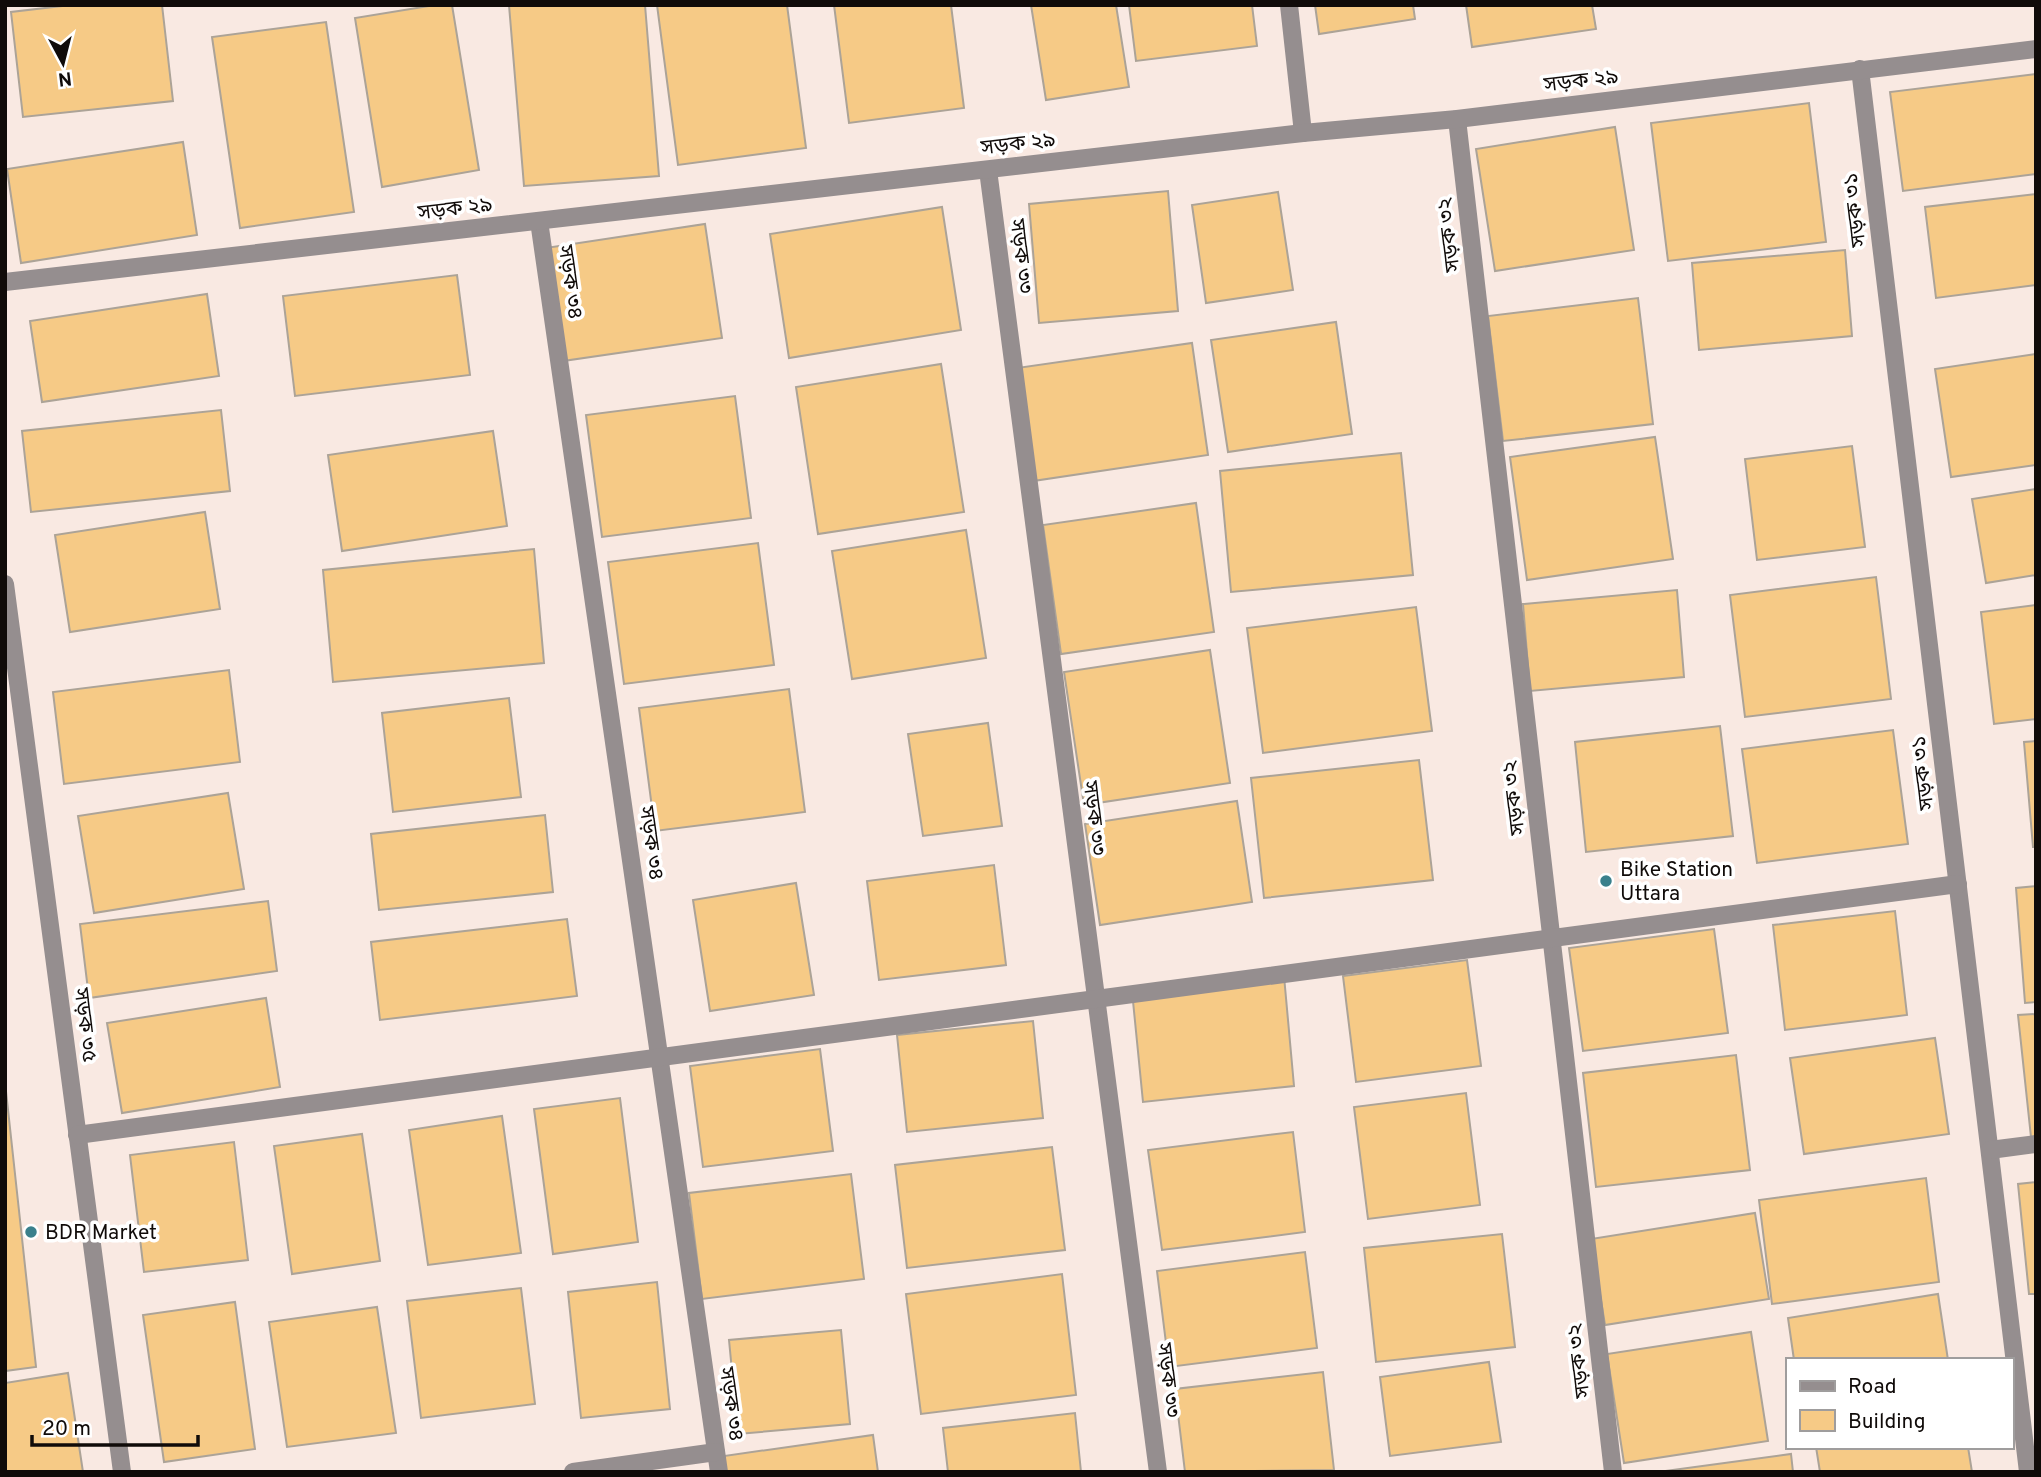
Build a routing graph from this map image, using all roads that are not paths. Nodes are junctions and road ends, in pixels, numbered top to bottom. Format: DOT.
graph roads {
  1 [pos="1289,5"];
  2 [pos="2036,49"];
  3 [pos="1860,69"];
  4 [pos="1457,119"];
  5 [pos="1303,133"];
  6 [pos="988,170"];
  7 [pos="539,221"];
  8 [pos="5,282"];
  9 [pos="5,583"];
  10 [pos="1958,884"];
  11 [pos="1552,939"];
  12 [pos="1096,999"];
  13 [pos="660,1057"];
  14 [pos="77,1135"];
  15 [pos="2036,1144"];
  16 [pos="1990,1150"];
  17 [pos="716,1452"];
  18 [pos="122,1472"];
  19 [pos="573,1472"];
  20 [pos="719,1472"];
  21 [pos="1158,1472"];
  22 [pos="1613,1472"];
  23 [pos="2028,1472"];
  1 -- 5 [label="street"];
  2 -- 3 [label="street, সড়ক ২৯"];
  3 -- 4 [label="street, সড়ক ২৯"];
  3 -- 10 [label="street, সড়ক ৩১"];
  4 -- 5 [label="street, সড়ক ২৯"];
  4 -- 11 [label="street, সড়ক ৩২"];
  5 -- 6 [label="street, সড়ক ২৯"];
  6 -- 7 [label="street, সড়ক ২৯"];
  6 -- 12 [label="street, সড়ক ৩৩"];
  7 -- 8 [label="street, সড়ক ২৯"];
  7 -- 13 [label="street, সড়ক ৩৪"];
  9 -- 14 [label="street, সড়ক ৩৫"];
  10 -- 11 [label="street"];
  10 -- 16 [label="street, সড়ক ৩১"];
  11 -- 12 [label="street"];
  11 -- 22 [label="street, সড়ক ৩২"];
  12 -- 13 [label="street"];
  12 -- 21 [label="street, সড়ক ৩৩"];
  13 -- 14 [label="street"];
  13 -- 17 [label="street, সড়ক ৩৪"];
  14 -- 18 [label="street, সড়ক ৩৫"];
  15 -- 16 [label="street"];
  16 -- 23 [label="street, সড়ক ৩১"];
  17 -- 19 [label="street"];
  17 -- 20 [label="street, সড়ক ৩৪"];
}
